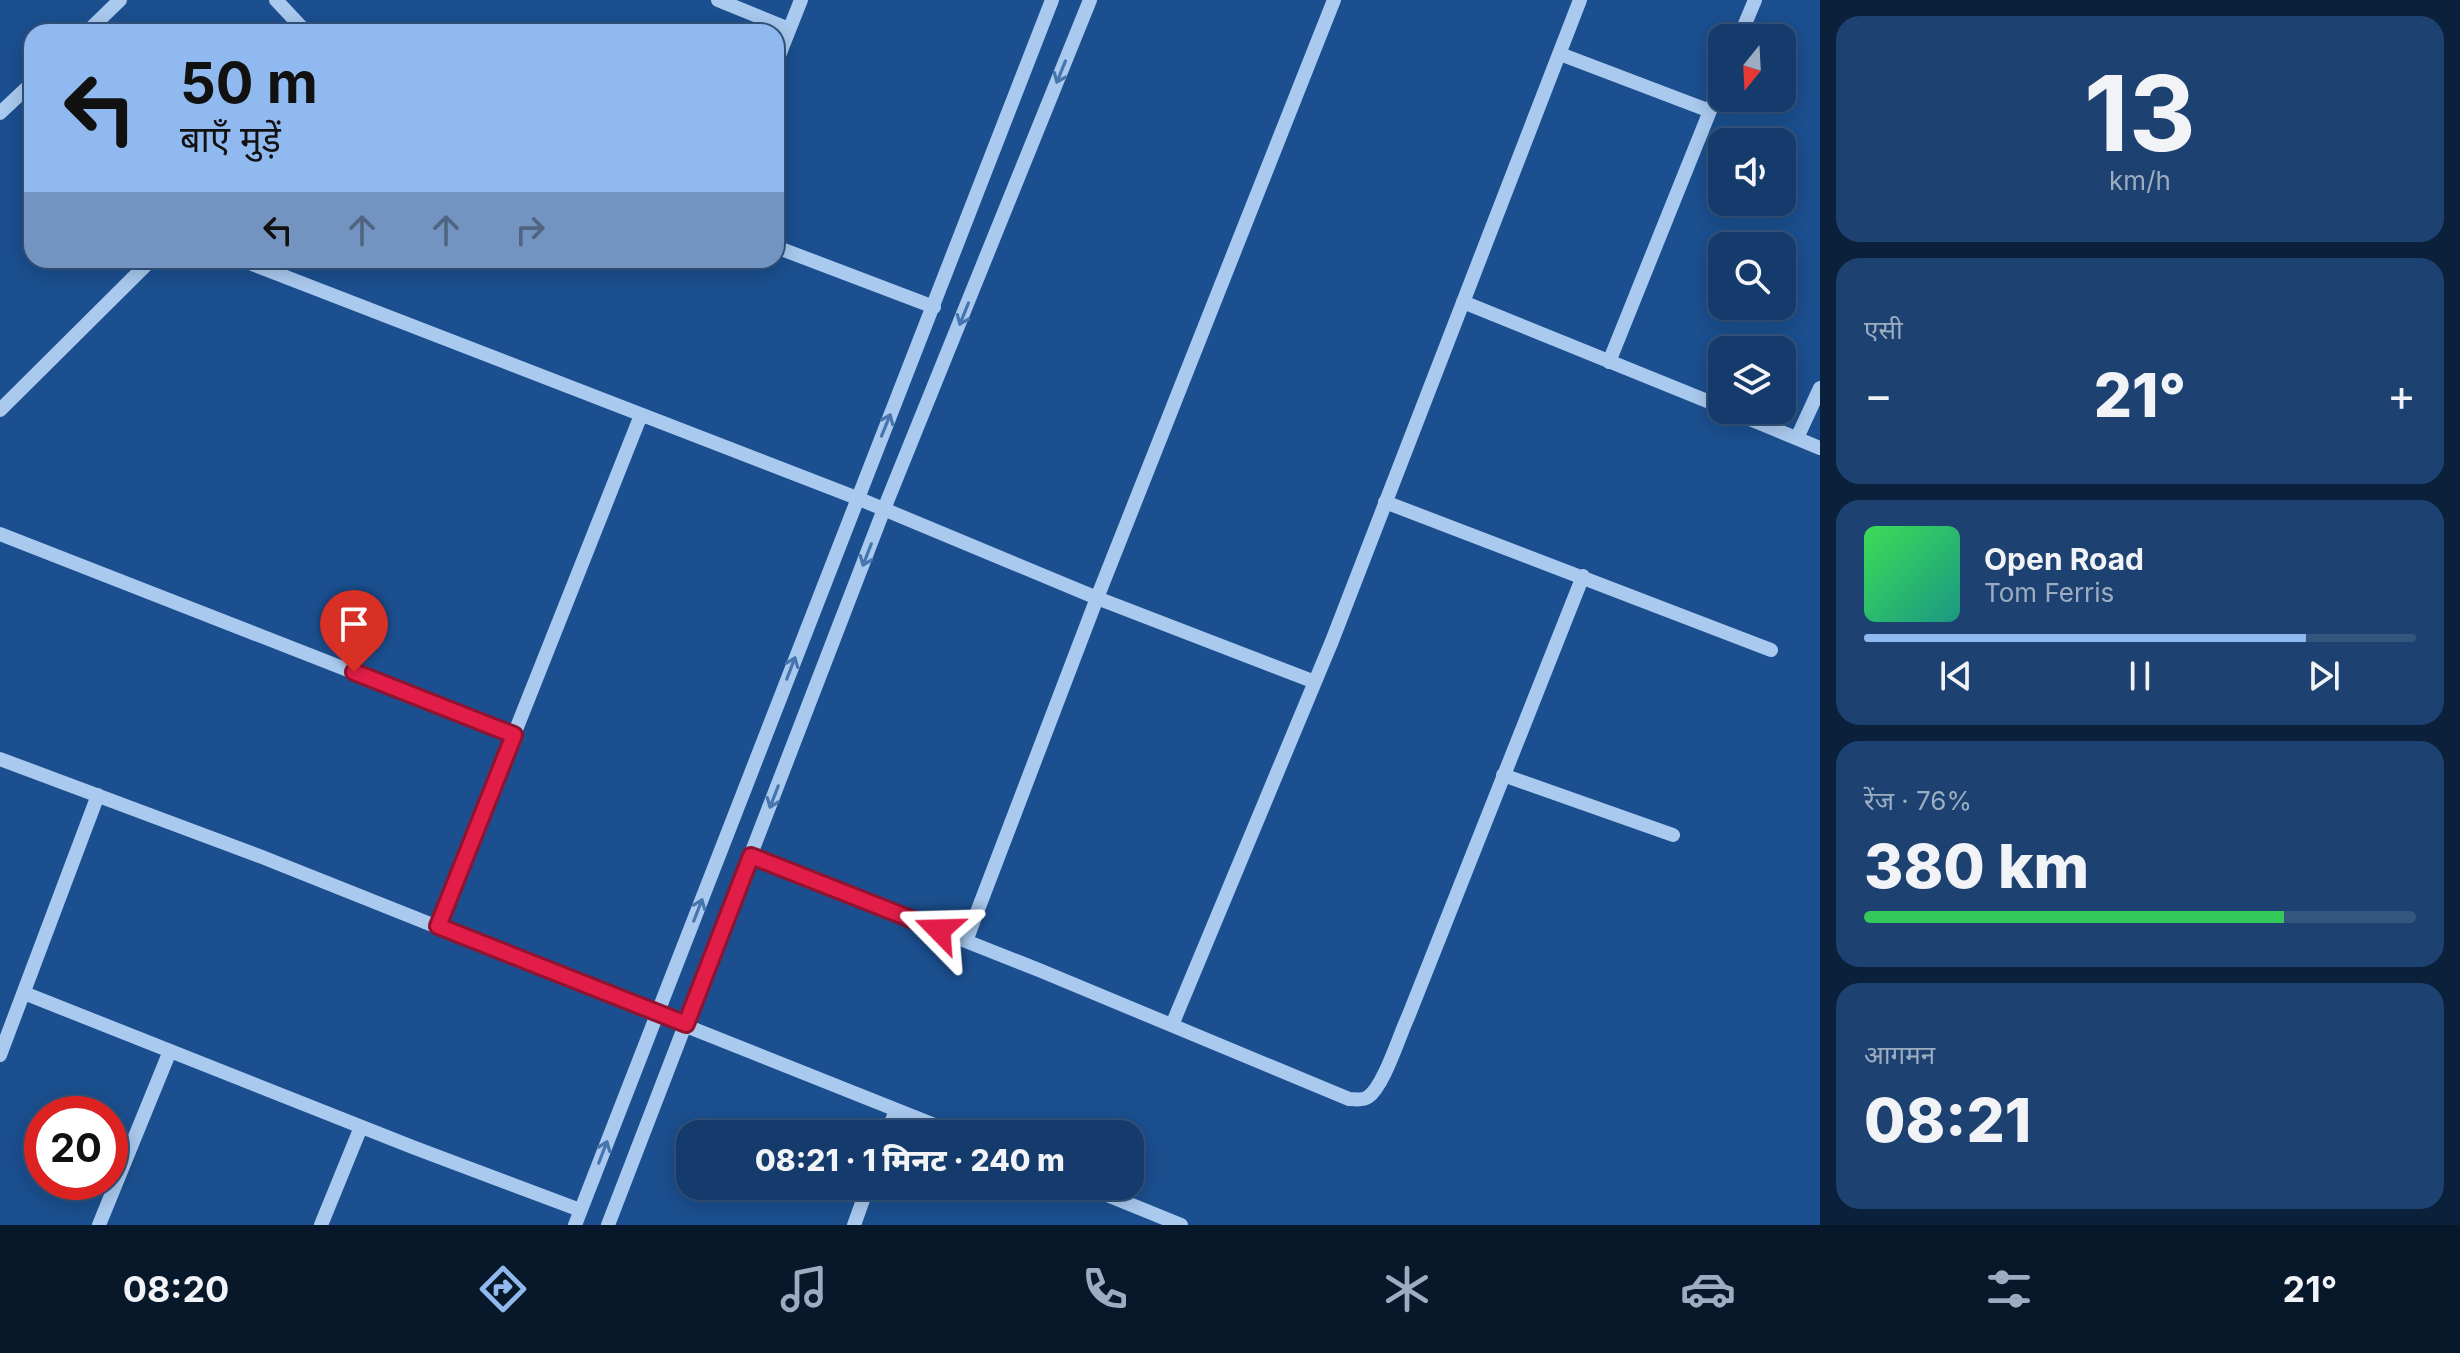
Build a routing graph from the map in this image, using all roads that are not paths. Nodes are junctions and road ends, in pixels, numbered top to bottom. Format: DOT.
graph roads {
  1 [pos="120,0"];
  2 [pos="276,0"];
  3 [pos="718,0"];
  4 [pos="801,0"];
  5 [pos="1052,0"];
  6 [pos="1090,0"];
  7 [pos="1334,0"];
  8 [pos="1580,0"];
  9 [pos="1755,0"];
  10 [pos="95,24"];
  11 [pos="298,24"];
  12 [pos="777,24"];
  13 [pos="1745,24"];
  14 [pos="784,27"];
  15 [pos="789,29"];
  16 [pos="784,42"];
  17 [pos="1560,54"];
  18 [pos="24,90"];
  19 [pos="1708,110"];
  20 [pos="1710,112"];
  21 [pos="0,113"];
  22 [pos="784,250"];
  23 [pos="143,268"];
  24 [pos="263,268"];
  25 [pos="1463,302"];
  26 [pos="934,307"];
  27 [pos="1609,362"];
  28 [pos="1820,388"];
  29 [pos="1708,401"];
  30 [pos="0,410"];
  31 [pos="641,415"];
  32 [pos="1762,424"];
  33 [pos="1797,438"];
  34 [pos="1820,448"];
  35 [pos="857,498"];
  36 [pos="1385,502"];
  37 [pos="884,509"];
  38 [pos="0,534"];
  39 [pos="1583,576"];
  40 [pos="1097,598"];
  41 [pos="1771,650"];
  42 [pos="1315,682"];
  43 [pos="514,735"];
  44 [pos="0,759"];
  45 [pos="1503,775"];
  46 [pos="98,795"];
  47 [pos="1673,835"];
  48 [pos="751,856"];
  49 [pos="438,926"];
  50 [pos="966,941"];
  51 [pos="24,993"];
  52 [pos="658,1013"];
  53 [pos="686,1024"];
  54 [pos="1172,1025"];
  55 [pos="170,1051"];
  56 [pos="0,1055"];
  57 [pos="896,1110"];
  58 [pos="892,1120"];
  59 [pos="921,1120"];
  60 [pos="361,1127"];
  61 [pos="863,1200"];
  62 [pos="1119,1200"];
  63 [pos="580,1210"];
  64 [pos="99,1225"];
  65 [pos="321,1225"];
  66 [pos="575,1225"];
  67 [pos="608,1225"];
  68 [pos="854,1225"];
  69 [pos="1181,1225"];
  1 -- 10 [label="lane"];
  2 -- 11 [label="lane"];
  3 -- 12 [label="lane"];
  4 -- 15 [label="lane"];
  5 -- 26 [label="lane"];
  6 -- 37 [label="lane, one-way"];
  7 -- 40 [label="lane"];
  8 -- 17 [label="lane"];
  9 -- 13 [label="lane"];
  14 -- 15 [label="lane"];
  15 -- 16 [label="lane"];
  17 -- 19 [label="lane"];
  17 -- 25 [label="lane"];
  18 -- 21 [label="lane"];
  20 -- 27 [label="lane"];
  22 -- 26 [label="lane"];
  23 -- 30 [label="lane"];
  24 -- 31 [label="lane"];
  25 -- 27 [label="lane"];
  25 -- 36 [label="lane"];
  35 -- 26 [label="lane, one-way"];
  27 -- 29 [label="lane"];
  28 -- 33 [label="lane"];
  31 -- 35 [label="lane"];
  31 -- 43 [label="lane"];
  32 -- 33 [label="lane"];
  33 -- 34 [label="lane"];
  35 -- 37 [label="lane"];
  52 -- 35 [label="lane, one-way"];
  36 -- 39 [label="lane"];
  36 -- 42 [label="lane"];
  37 -- 40 [label="lane"];
  37 -- 48 [label="lane, one-way"];
  38 -- 43 [label="lane"];
  39 -- 41 [label="lane"];
  39 -- 45 [label="lane"];
  40 -- 42 [label="lane"];
  40 -- 50 [label="lane"];
  42 -- 54 [label="lane"];
  43 -- 49 [label="lane"];
  44 -- 46 [label="lane"];
  45 -- 47 [label="lane"];
  45 -- 54 [label="lane"];
  46 -- 49 [label="lane"];
  46 -- 51 [label="lane"];
  48 -- 50 [label="lane"];
  48 -- 53 [label="lane"];
  49 -- 52 [label="lane"];
  50 -- 54 [label="lane"];
  51 -- 55 [label="lane"];
  51 -- 56 [label="lane"];
  52 -- 53 [label="lane"];
  63 -- 52 [label="lane, one-way"];
  53 -- 57 [label="lane"];
  53 -- 67 [label="lane"];
  55 -- 60 [label="lane"];
  55 -- 64 [label="lane"];
  57 -- 58 [label="lane"];
  57 -- 59 [label="lane"];
  60 -- 63 [label="lane"];
  60 -- 65 [label="lane"];
  61 -- 68 [label="lane"];
  62 -- 69 [label="lane"];
  63 -- 66 [label="lane"];
}
